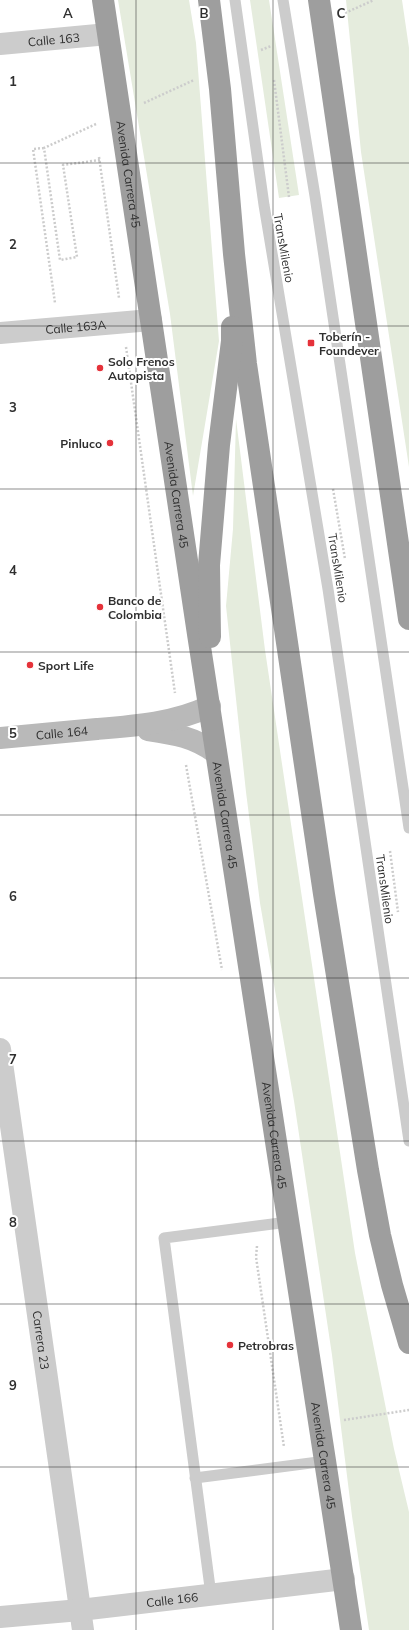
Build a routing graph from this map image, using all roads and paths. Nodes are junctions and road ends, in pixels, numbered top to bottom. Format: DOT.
graph roads {
  1 [pos="103,0"];
  2 [pos="209,0"];
  3 [pos="235,0"];
  4 [pos="283,0"];
  5 [pos="319,0"];
  6 [pos="374,0"];
  7 [pos="332,8"];
  8 [pos="108,34"];
  9 [pos="325,40"];
  10 [pos="277,43"];
  11 [pos="0,44"];
  12 [pos="270,46"];
  13 [pos="256,52"];
  14 [pos="271,54"];
  15 [pos="199,78"];
  16 [pos="274,78"];
  17 [pos="143,103"];
  18 [pos="94,122"];
  19 [pos="100,122"];
  20 [pos="95,129"];
  21 [pos="44,148"];
  22 [pos="99,152"];
  23 [pos="100,160"];
  24 [pos="289,197"];
  25 [pos="234,254"];
  26 [pos="56,308"];
  27 [pos="151,320"];
  28 [pos="123,322"];
  29 [pos="0,333"];
  30 [pos="333,489"];
  31 [pos="345,558"];
  32 [pos="409,619"];
  33 [pos="210,706"];
  34 [pos="180,727"];
  35 [pos="0,738"];
  36 [pos="216,753"];
  37 [pos="409,828"];
  38 [pos="390,851"];
  39 [pos="398,912"];
  40 [pos="223,976"];
  41 [pos="0,1049"];
  42 [pos="409,1141"];
  43 [pos="288,1222"];
  44 [pos="259,1226"];
  45 [pos="409,1343"];
  46 [pos="409,1410"];
  47 [pos="342,1420"];
  48 [pos="326,1461"];
  49 [pos="292,1466"];
  50 [pos="195,1478"];
  51 [pos="344,1579"];
  52 [pos="210,1595"];
  53 [pos="0,1617"];
  54 [pos="82,1620"];
  55 [pos="351,1630"];
  1 -- 8 [label="highway, Avenida Carrera 45"];
  2 -- 25 [label="highway"];
  3 -- 42 [label="lane, TransMilenio"];
  4 -- 37 [label="lane"];
  5 -- 9 [label="highway"];
  6 -- 7 [label="path"];
  7 -- 9 [label="highway"];
  8 -- 11 [label="street, Calle 163"];
  8 -- 27 [label="highway, Avenida Carrera 45"];
  9 -- 32 [label="highway"];
  10 -- 12 [label="path"];
  12 -- 13 [label="path"];
  12 -- 14 [label="path"];
  15 -- 17 [label="path"];
  16 -- 24 [label="path"];
  18 -- 20 [label="path"];
  19 -- 21 [label="path"];
  21 -- 23 [label="path"];
  21 -- 26 [label="path"];
  22 -- 23 [label="path"];
  23 -- 28 [label="path"];
  25 -- 33 [label="highway"];
  25 -- 45 [label="highway"];
  27 -- 28 [label="street, Calle 163A"];
  27 -- 33 [label="highway, Avenida Carrera 45"];
  28 -- 29 [label="street, Calle 163A"];
  28 -- 34 [label="path"];
  30 -- 31 [label="path"];
  33 -- 34 [label="main road, Calle 164"];
  33 -- 36 [label="highway, Avenida Carrera 45"];
  34 -- 35 [label="main road, Calle 164"];
  34 -- 36 [label="main road, Calle 164"];
  34 -- 40 [label="path"];
  36 -- 43 [label="highway, Avenida Carrera 45"];
  38 -- 39 [label="path"];
  41 -- 54 [label="street, Carrera 23"];
  43 -- 44 [label="lane"];
  43 -- 48 [label="highway, Avenida Carrera 45"];
  44 -- 49 [label="path"];
  44 -- 50 [label="lane"];
  46 -- 47 [label="path"];
  48 -- 49 [label="lane"];
  48 -- 51 [label="highway, Avenida Carrera 45"];
  49 -- 50 [label="lane"];
  50 -- 52 [label="lane"];
  51 -- 52 [label="street, Calle 166"];
  51 -- 55 [label="highway, Avenida Carrera 45"];
  52 -- 54 [label="street, Calle 166"];
  53 -- 54 [label="street, Calle 166"];
}
